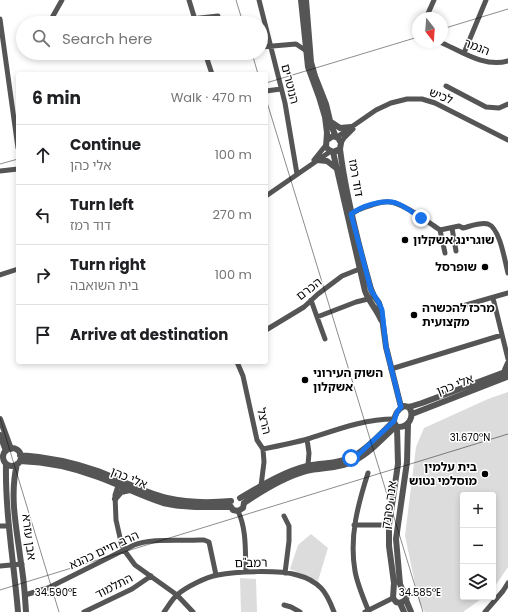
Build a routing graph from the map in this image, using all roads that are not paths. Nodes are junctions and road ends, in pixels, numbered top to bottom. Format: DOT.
graph roads {
  1 [pos="62,0"];
  2 [pos="189,0"];
  3 [pos="259,0"];
  4 [pos="301,0"];
  5 [pos="306,0"];
  6 [pos="434,0"];
  7 [pos="486,0"];
  8 [pos="429,12"];
  9 [pos="53,16"];
  10 [pos="194,16"];
  11 [pos="263,16"];
  12 [pos="0,19"];
  13 [pos="268,38"];
  14 [pos="270,46"];
  15 [pos="448,46"];
  16 [pos="305,50"];
  17 [pos="464,53"];
  18 [pos="207,60"];
  19 [pos="508,61"];
  20 [pos="211,72"];
  21 [pos="446,86"];
  22 [pos="281,88"];
  23 [pos="268,91"];
  24 [pos="508,104"];
  25 [pos="364,119"];
  26 [pos="331,122"];
  27 [pos="351,127"];
  28 [pos="16,134"];
  29 [pos="336,137"];
  30 [pos="508,140"];
  31 [pos="326,142"];
  32 [pos="341,146"];
  33 [pos="332,152"];
  34 [pos="317,160"];
  35 [pos="16,169"];
  36 [pos="303,170"];
  37 [pos="337,170"];
  38 [pos="0,171"];
  39 [pos="297,174"];
  40 [pos="268,195"];
  41 [pos="349,216"];
  42 [pos="452,228"];
  43 [pos="440,230"];
  44 [pos="456,251"];
  45 [pos="445,252"];
  46 [pos="362,268"];
  47 [pos="16,270"];
  48 [pos="508,273"];
  49 [pos="3,274"];
  50 [pos="0,278"];
  51 [pos="508,293"];
  52 [pos="493,298"];
  53 [pos="368,299"];
  54 [pos="311,300"];
  55 [pos="452,309"];
  56 [pos="317,317"];
  57 [pos="383,326"];
  58 [pos="268,329"];
  59 [pos="502,335"];
  60 [pos="325,339"];
  61 [pos="508,358"];
  62 [pos="508,363"];
  63 [pos="238,364"];
  64 [pos="391,369"];
  65 [pos="507,375"];
  66 [pos="401,407"];
  67 [pos="409,407"];
  68 [pos="412,414"];
  69 [pos="0,419"];
  70 [pos="396,423"];
  71 [pos="408,424"];
  72 [pos="0,435"];
  73 [pos="307,439"];
  74 [pos="263,448"];
  75 [pos="8,450"];
  76 [pos="19,460"];
  77 [pos="6,464"];
  78 [pos="308,465"];
  79 [pos="368,473"];
  80 [pos="119,483"];
  81 [pos="262,486"];
  82 [pos="130,490"];
  83 [pos="115,499"];
  84 [pos="242,501"];
  85 [pos="231,504"];
  86 [pos="238,511"];
  87 [pos="284,516"];
  88 [pos="354,525"];
  89 [pos="389,525"];
  90 [pos="0,526"];
  91 [pos="9,526"];
  92 [pos="124,550"];
  93 [pos="22,564"];
  94 [pos="13,565"];
  95 [pos="0,566"];
  96 [pos="246,572"];
  97 [pos="285,572"];
  98 [pos="216,575"];
  99 [pos="151,576"];
  100 [pos="508,583"];
  101 [pos="402,589"];
  102 [pos="394,591"];
  103 [pos="25,595"];
  104 [pos="177,595"];
  105 [pos="393,598"];
  106 [pos="403,601"];
  107 [pos="284,605"];
  108 [pos="368,611"];
  109 [pos="18,612"];
  110 [pos="26,612"];
  111 [pos="84,612"];
  112 [pos="164,612"];
  113 [pos="194,612"];
  114 [pos="300,612"];
  115 [pos="334,612"];
  116 [pos="404,612"];
  117 [pos="411,612"];
  118 [pos="486,612"];
  1 -- 9 [label="street"];
  2 -- 10 [label="street"];
  3 -- 11 [label="street, הנוטרים"];
  4 -- 16 [label="street"];
  5 -- 26 [label="street"];
  6 -- 8 [label="street"];
  7 -- 17 [label="street"];
  12 -- 28 [label="street"];
  13 -- 14 [label="street, הנוטרים"];
  14 -- 16 [label="street"];
  14 -- 22 [label="street, הנוטרים"];
  15 -- 17 [label="street, הנמר"];
  16 -- 31 [label="street"];
  17 -- 19 [label="street, הנמר"];
  18 -- 20 [label="street"];
  21 -- 24 [label="street"];
  22 -- 23 [label="street"];
  22 -- 39 [label="street, הנוטרים"];
  25 -- 27 [label="street, לכיש"];
  25 -- 30 [label="street, לכיש"];
  25 -- 32 [label="street, לכיש"];
  26 -- 27 [label="street"];
  26 -- 29 [label="street"];
  27 -- 29 [label="street, לכיש"];
  29 -- 31 [label="street"];
  29 -- 32 [label="street"];
  31 -- 33 [label="street"];
  31 -- 36 [label="street"];
  32 -- 33 [label="street"];
  32 -- 41 [label="street, דוד רמז"];
  33 -- 34 [label="street"];
  33 -- 37 [label="street, דוד רמז"];
  34 -- 36 [label="street"];
  34 -- 37 [label="street"];
  35 -- 38 [label="street"];
  36 -- 39 [label="street"];
  37 -- 41 [label="street, דוד רמז"];
  39 -- 40 [label="street"];
  41 -- 43 [label="street"];
  41 -- 46 [label="street, דוד רמז"];
  42 -- 43 [label="street"];
  42 -- 44 [label="street"];
  42 -- 48 [label="street"];
  43 -- 45 [label="street"];
  46 -- 53 [label="street, דוד רמז"];
  46 -- 54 [label="street, הכרם"];
  46 -- 57 [label="street, דוד רמז"];
  47 -- 49 [label="street"];
  49 -- 50 [label="street"];
  51 -- 52 [label="street"];
  52 -- 55 [label="street"];
  52 -- 59 [label="street"];
  53 -- 56 [label="street"];
  53 -- 57 [label="street, דוד רמז"];
  54 -- 56 [label="street"];
  54 -- 58 [label="street, הכרם"];
  56 -- 60 [label="street"];
  57 -- 64 [label="street, דוד רמז"];
  59 -- 61 [label="street"];
  59 -- 64 [label="street"];
  62 -- 65 [label="street"];
  63 -- 74 [label="street, הרצל"];
  64 -- 66 [label="street, דוד רמז"];
  65 -- 67 [label="street, אלי כהן"];
  65 -- 68 [label="street, אלי כהן"];
  66 -- 67 [label="street"];
  66 -- 70 [label="street"];
  67 -- 68 [label="street"];
  68 -- 71 [label="street"];
  69 -- 75 [label="street"];
  70 -- 71 [label="street"];
  70 -- 73 [label="street"];
  70 -- 78 [label="street"];
  70 -- 84 [label="street"];
  70 -- 89 [label="street, אנה פרנק"];
  71 -- 101 [label="street, אנה פרנק"];
  72 -- 75 [label="street"];
  73 -- 74 [label="street"];
  73 -- 78 [label="street"];
  74 -- 81 [label="street, הרצל"];
  75 -- 76 [label="street"];
  75 -- 77 [label="street"];
  76 -- 77 [label="street"];
  76 -- 80 [label="street, אלי כהן"];
  76 -- 93 [label="street, אבן עזרא"];
  77 -- 91 [label="street, אבן עזרא"];
  78 -- 81 [label="street"];
  79 -- 88 [label="street"];
  80 -- 82 [label="street, אלי כהן"];
  80 -- 83 [label="street"];
  80 -- 85 [label="street, אלי כהן"];
  81 -- 84 [label="street"];
  82 -- 83 [label="street"];
  82 -- 85 [label="street, אלי כהן"];
  83 -- 92 [label="street"];
  84 -- 85 [label="street"];
  84 -- 86 [label="street"];
  85 -- 86 [label="street"];
  86 -- 96 [label="street"];
  87 -- 97 [label="street"];
  88 -- 89 [label="street"];
  88 -- 108 [label="street"];
  89 -- 102 [label="street, אנה פרנק"];
  90 -- 91 [label="street"];
  91 -- 94 [label="street, אבן עזרא"];
  92 -- 98 [label="street, הרב חיים כהנא"];
  92 -- 99 [label="street"];
  92 -- 103 [label="street, הרב חיים כהנא"];
  93 -- 94 [label="street"];
  93 -- 103 [label="street, אבן עזרא"];
  94 -- 95 [label="street"];
  94 -- 109 [label="street, אבן עזרא"];
  96 -- 97 [label="street, רמב\"ם"];
  96 -- 98 [label="street, רמב\"ם"];
  97 -- 115 [label="street, רמב\"ם"];
  98 -- 104 [label="street, רמב\"ם"];
  99 -- 104 [label="street"];
  99 -- 111 [label="street, התלמוד"];
  100 -- 118 [label="street"];
  101 -- 102 [label="street"];
  101 -- 106 [label="street"];
  102 -- 105 [label="street"];
  103 -- 110 [label="street, אבן עזרא"];
  104 -- 112 [label="street, רמב\"ם"];
  104 -- 113 [label="street"];
  105 -- 106 [label="street"];
  105 -- 108 [label="street"];
  106 -- 116 [label="street"];
  106 -- 117 [label="street"];
  107 -- 114 [label="street"];
}
